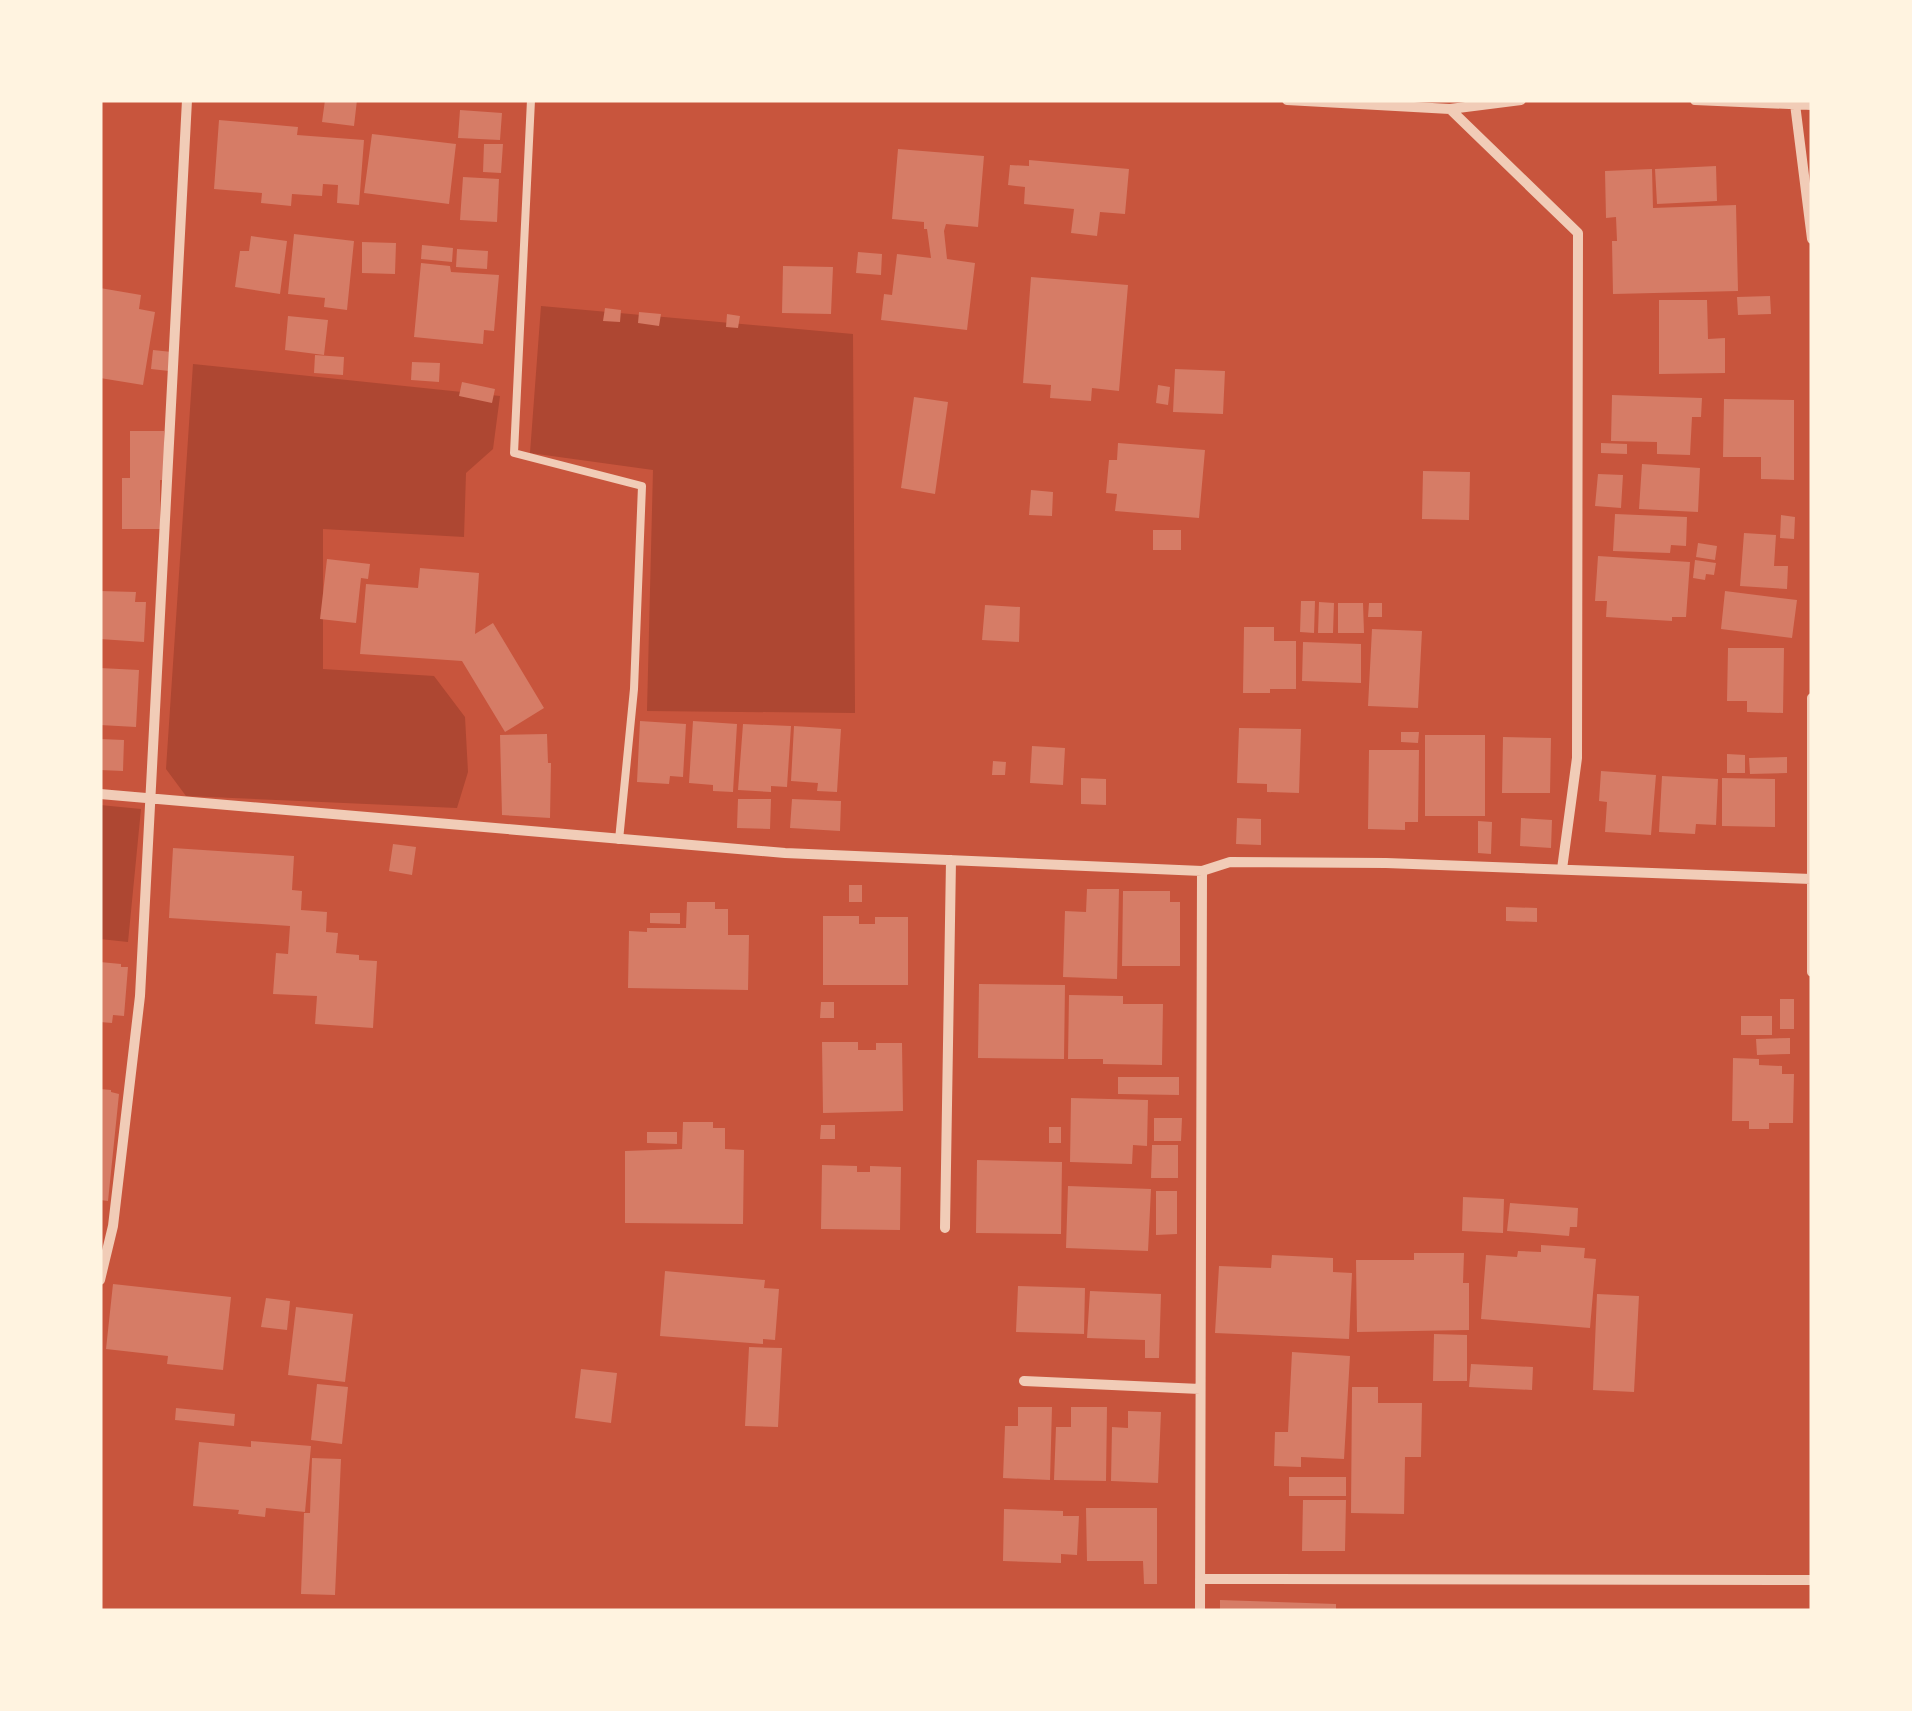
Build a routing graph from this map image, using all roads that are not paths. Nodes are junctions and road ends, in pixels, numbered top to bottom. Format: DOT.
graph roads {
  1 [pos="187,100"];
  2 [pos="531,100"];
  3 [pos="1287,100"];
  4 [pos="1521,100"];
  5 [pos="1695,100"];
  6 [pos="1302,101"];
  7 [pos="1796,104"];
  8 [pos="1812,105"];
  9 [pos="1450,110"];
  10 [pos="1812,239"];
  11 [pos="1812,698"];
  12 [pos="100,794"];
  13 [pos="150,799"];
  14 [pos="619,840"];
  15 [pos="950,860"];
  16 [pos="1562,869"];
  17 [pos="1202,871"];
  18 [pos="1811,880"];
  19 [pos="1812,972"];
  20 [pos="945,1228"];
  21 [pos="100,1280"];
  22 [pos="1024,1381"];
  23 [pos="1200,1389"];
  24 [pos="1200,1580"];
  25 [pos="1812,1580"];
  26 [pos="1200,1611"];
  1 -- 13 [label="street"];
  2 -- 14 [label="lane"];
  3 -- 6 [label="street"];
  4 -- 9 [label="street"];
  5 -- 7 [label="street"];
  6 -- 9 [label="street"];
  7 -- 8 [label="street"];
  7 -- 10 [label="street"];
  9 -- 16 [label="street"];
  11 -- 18 [label="street"];
  12 -- 13 [label="street"];
  13 -- 14 [label="street"];
  13 -- 21 [label="street"];
  14 -- 15 [label="street"];
  15 -- 17 [label="street"];
  15 -- 20 [label="street"];
  16 -- 17 [label="street"];
  16 -- 18 [label="street"];
  17 -- 23 [label="street"];
  18 -- 19 [label="street"];
  22 -- 23 [label="street"];
  23 -- 24 [label="street"];
  24 -- 25 [label="street"];
  24 -- 26 [label="street"];
}
